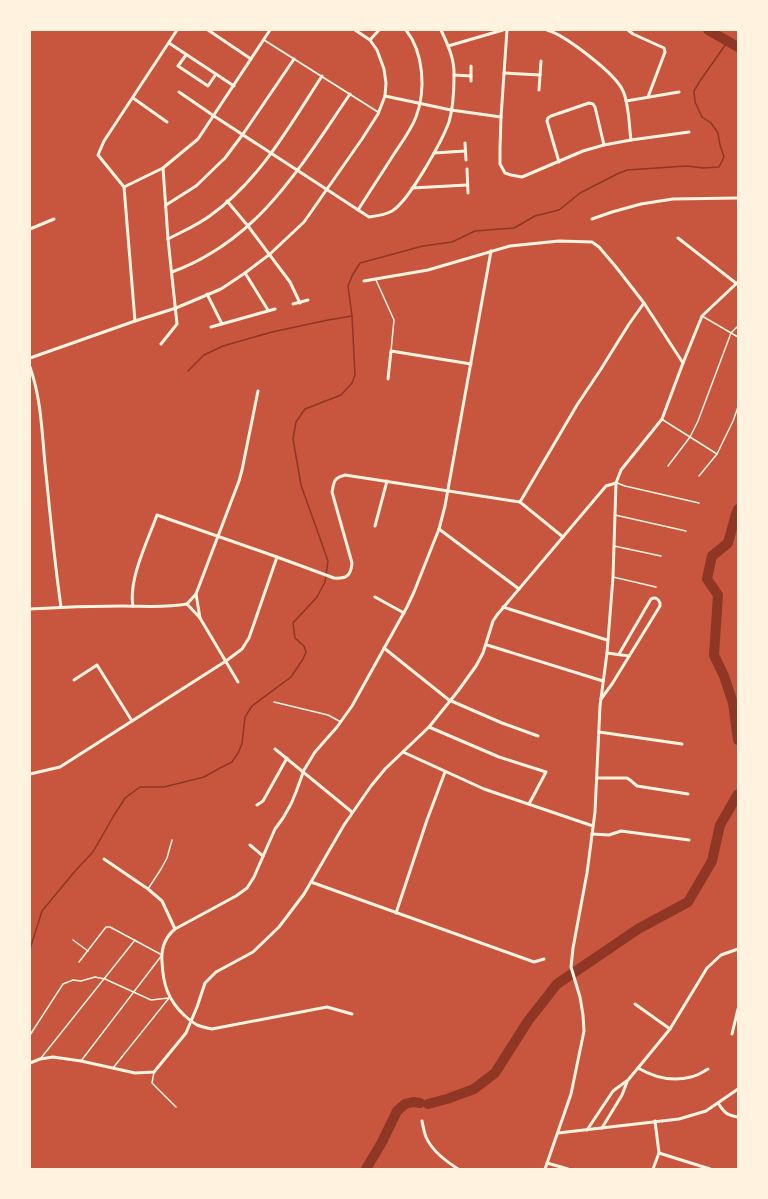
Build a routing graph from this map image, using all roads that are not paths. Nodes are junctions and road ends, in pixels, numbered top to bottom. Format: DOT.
graph roads {
  1 [pos="177,30"];
  2 [pos="208,30"];
  3 [pos="270,30"];
  4 [pos="355,30"];
  5 [pos="379,30"];
  6 [pos="406,30"];
  7 [pos="441,30"];
  8 [pos="503,30"];
  9 [pos="507,30"];
  10 [pos="547,30"];
  11 [pos="628,30"];
  12 [pos="264,39"];
  13 [pos="370,40"];
  14 [pos="169,43"];
  15 [pos="448,46"];
  16 [pos="186,55"];
  17 [pos="251,59"];
  18 [pos="294,59"];
  19 [pos="541,61"];
  20 [pos="471,66"];
  21 [pos="504,73"];
  22 [pos="216,74"];
  23 [pos="454,75"];
  24 [pos="540,75"];
  25 [pos="322,76"];
  26 [pos="471,76"];
  27 [pos="471,81"];
  28 [pos="234,86"];
  29 [pos="539,90"];
  30 [pos="179,92"];
  31 [pos="679,92"];
  32 [pos="350,94"];
  33 [pos="385,96"];
  34 [pos="648,97"];
  35 [pos="133,98"];
  36 [pos="626,100"];
  37 [pos="420,103"];
  38 [pos="451,110"];
  39 [pos="378,112"];
  40 [pos="214,116"];
  41 [pos="501,117"];
  42 [pos="167,122"];
  43 [pos="689,132"];
  44 [pos="243,134"];
  45 [pos="631,140"];
  46 [pos="465,142"];
  47 [pos="604,145"];
  48 [pos="465,151"];
  49 [pos="271,153"];
  50 [pos="434,153"];
  51 [pos="466,160"];
  52 [pos="559,162"];
  53 [pos="163,168"];
  54 [pos="467,169"];
  55 [pos="297,170"];
  56 [pos="468,185"];
  57 [pos="124,187"];
  58 [pos="412,188"];
  59 [pos="327,189"];
  60 [pos="468,193"];
  61 [pos="738,198"];
  62 [pos="228,201"];
  63 [pos="166,205"];
  64 [pos="358,210"];
  65 [pos="592,218"];
  66 [pos="54,219"];
  67 [pos="248,226"];
  68 [pos="30,229"];
  69 [pos="678,238"];
  70 [pos="168,239"];
  71 [pos="491,251"];
  72 [pos="270,254"];
  73 [pos="172,272"];
  74 [pos="245,273"];
  75 [pos="376,280"];
  76 [pos="364,281"];
  77 [pos="737,283"];
  78 [pos="207,294"];
  79 [pos="308,300"];
  80 [pos="300,303"];
  81 [pos="644,303"];
  82 [pos="294,304"];
  83 [pos="176,308"];
  84 [pos="275,309"];
  85 [pos="268,310"];
  86 [pos="702,316"];
  87 [pos="135,321"];
  88 [pos="222,324"];
  89 [pos="738,326"];
  90 [pos="211,327"];
  91 [pos="731,333"];
  92 [pos="738,337"];
  93 [pos="161,344"];
  94 [pos="391,350"];
  95 [pos="30,358"];
  96 [pos="683,363"];
  97 [pos="471,364"];
  98 [pos="30,367"];
  99 [pos="388,378"];
  100 [pos="258,391"];
  101 [pos="738,407"];
  102 [pos="662,420"];
  103 [pos="690,436"];
  104 [pos="717,454"];
  105 [pos="668,466"];
  106 [pos="699,476"];
  107 [pos="387,481"];
  108 [pos="616,483"];
  109 [pos="448,491"];
  110 [pos="520,502"];
  111 [pos="699,503"];
  112 [pos="615,515"];
  113 [pos="375,526"];
  114 [pos="438,529"];
  115 [pos="686,531"];
  116 [pos="217,536"];
  117 [pos="563,537"];
  118 [pos="613,546"];
  119 [pos="661,556"];
  120 [pos="277,557"];
  121 [pos="613,577"];
  122 [pos="656,587"];
  123 [pos="518,589"];
  124 [pos="196,594"];
  125 [pos="375,597"];
  126 [pos="187,604"];
  127 [pos="133,606"];
  128 [pos="61,607"];
  129 [pos="503,607"];
  130 [pos="30,609"];
  131 [pos="404,613"];
  132 [pos="200,618"];
  133 [pos="607,640"];
  134 [pos="487,645"];
  135 [pos="384,648"];
  136 [pos="607,652"];
  137 [pos="619,654"];
  138 [pos="629,656"];
  139 [pos="226,662"];
  140 [pos="74,680"];
  141 [pos="603,681"];
  142 [pos="238,682"];
  143 [pos="449,700"];
  144 [pos="600,701"];
  145 [pos="274,702"];
  146 [pos="132,721"];
  147 [pos="341,722"];
  148 [pos="429,727"];
  149 [pos="599,732"];
  150 [pos="538,736"];
  151 [pos="682,744"];
  152 [pos="275,748"];
  153 [pos="403,752"];
  154 [pos="287,758"];
  155 [pos="303,772"];
  156 [pos="445,772"];
  157 [pos="30,774"];
  158 [pos="597,778"];
  159 [pos="688,794"];
  160 [pos="529,804"];
  161 [pos="257,805"];
  162 [pos="352,812"];
  163 [pos="593,826"];
  164 [pos="592,834"];
  165 [pos="172,840"];
  166 [pos="689,840"];
  167 [pos="250,845"];
  168 [pos="262,856"];
  169 [pos="104,859"];
  170 [pos="311,882"];
  171 [pos="148,888"];
  172 [pos="396,913"];
  173 [pos="174,929"];
  174 [pos="73,940"];
  175 [pos="135,940"];
  176 [pos="738,948"];
  177 [pos="88,951"];
  178 [pos="162,955"];
  179 [pos="544,959"];
  180 [pos="79,962"];
  181 [pos="105,978"];
  182 [pos="134,991"];
  183 [pos="170,998"];
  184 [pos="636,1004"];
  185 [pos="738,1009"];
  186 [pos="352,1014"];
  187 [pos="191,1022"];
  188 [pos="670,1028"];
  189 [pos="732,1034"];
  190 [pos="30,1035"];
  191 [pos="40,1059"];
  192 [pos="81,1061"];
  193 [pos="30,1063"];
  194 [pos="638,1068"];
  195 [pos="112,1069"];
  196 [pos="708,1069"];
  197 [pos="154,1072"];
  198 [pos="628,1080"];
  199 [pos="738,1089"];
  200 [pos="718,1103"];
  201 [pos="176,1107"];
  202 [pos="738,1117"];
  203 [pos="422,1121"];
  204 [pos="655,1121"];
  205 [pos="602,1128"];
  206 [pos="588,1130"];
  207 [pos="558,1133"];
  208 [pos="658,1153"];
  209 [pos="547,1163"];
  210 [pos="458,1169"];
  211 [pos="545,1169"];
  212 [pos="568,1169"];
  213 [pos="653,1169"];
  214 [pos="710,1169"];
  1 -- 14 [label="street"];
  2 -- 17 [label="street"];
  3 -- 12 [label="street"];
  4 -- 13 [label="street"];
  5 -- 13 [label="street"];
  6 -- 37 [label="street"];
  7 -- 15 [label="street"];
  8 -- 15 [label="street"];
  9 -- 21 [label="street"];
  10 -- 36 [label="street"];
  11 -- 34 [label="street"];
  12 -- 17 [label="street"];
  12 -- 18 [label="street"];
  13 -- 33 [label="street"];
  14 -- 16 [label="street"];
  14 -- 35 [label="street"];
  15 -- 23 [label="street"];
  16 -- 22 [label="street"];
  16 -- 22 [label="street"];
  17 -- 28 [label="street"];
  18 -- 25 [label="street"];
  18 -- 44 [label="street"];
  19 -- 24 [label="street"];
  20 -- 26 [label="street"];
  21 -- 24 [label="street"];
  21 -- 41 [label="street"];
  22 -- 28 [label="street"];
  23 -- 26 [label="street"];
  23 -- 38 [label="street"];
  24 -- 29 [label="street"];
  25 -- 32 [label="street"];
  25 -- 49 [label="street"];
  26 -- 27 [label="street"];
  28 -- 40 [label="street"];
  30 -- 40 [label="street"];
  31 -- 34 [label="street"];
  32 -- 39 [label="street"];
  32 -- 55 [label="street"];
  33 -- 37 [label="street"];
  33 -- 39 [label="street"];
  34 -- 36 [label="street"];
  35 -- 42 [label="street"];
  35 -- 57 [label="street"];
  36 -- 45 [label="street"];
  37 -- 38 [label="street"];
  37 -- 64 [label="street"];
  38 -- 41 [label="street"];
  38 -- 50 [label="street"];
  39 -- 59 [label="street"];
  40 -- 44 [label="street"];
  40 -- 53 [label="street"];
  41 -- 52 [label="street"];
  43 -- 45 [label="street"];
  44 -- 49 [label="street"];
  44 -- 63 [label="street"];
  45 -- 47 [label="street"];
  46 -- 48 [label="street"];
  47 -- 52 [label="street"];
  47 -- 52 [label="street"];
  48 -- 50 [label="street"];
  48 -- 51 [label="street"];
  49 -- 55 [label="street"];
  49 -- 62 [label="street"];
  50 -- 58 [label="street"];
  53 -- 57 [label="street"];
  53 -- 63 [label="street"];
  54 -- 56 [label="street"];
  55 -- 59 [label="street"];
  55 -- 67 [label="street"];
  56 -- 58 [label="street"];
  56 -- 60 [label="street"];
  57 -- 87 [label="street"];
  58 -- 64 [label="street"];
  59 -- 64 [label="street"];
  59 -- 72 [label="street"];
  61 -- 65 [label="street"];
  62 -- 67 [label="street"];
  62 -- 70 [label="street"];
  63 -- 70 [label="street"];
  66 -- 68 [label="street"];
  67 -- 72 [label="street"];
  67 -- 73 [label="street"];
  69 -- 77 [label="street"];
  70 -- 73 [label="street"];
  71 -- 75 [label="street"];
  71 -- 81 [label="street"];
  71 -- 97 [label="street"];
  72 -- 74 [label="street"];
  72 -- 80 [label="street"];
  73 -- 83 [label="street"];
  74 -- 78 [label="street"];
  74 -- 85 [label="street"];
  75 -- 76 [label="street"];
  75 -- 94 [label="lane"];
  77 -- 86 [label="street"];
  78 -- 83 [label="street"];
  78 -- 88 [label="street"];
  79 -- 80 [label="street"];
  80 -- 82 [label="street"];
  81 -- 96 [label="street"];
  81 -- 110 [label="street"];
  83 -- 87 [label="street"];
  83 -- 93 [label="street"];
  84 -- 85 [label="street"];
  85 -- 88 [label="street"];
  86 -- 91 [label="lane"];
  86 -- 96 [label="street"];
  87 -- 95 [label="street"];
  88 -- 90 [label="street"];
  89 -- 91 [label="lane"];
  91 -- 92 [label="lane"];
  91 -- 103 [label="lane"];
  94 -- 97 [label="street"];
  94 -- 99 [label="street"];
  96 -- 102 [label="street"];
  97 -- 109 [label="street"];
  98 -- 128 [label="street"];
  100 -- 116 [label="street"];
  101 -- 104 [label="lane"];
  102 -- 103 [label="lane"];
  102 -- 108 [label="street"];
  103 -- 104 [label="lane"];
  103 -- 105 [label="lane"];
  104 -- 106 [label="lane"];
  107 -- 109 [label="street"];
  107 -- 113 [label="street"];
  107 -- 120 [label="street"];
  108 -- 111 [label="lane"];
  108 -- 112 [label="street"];
  108 -- 117 [label="street"];
  109 -- 110 [label="street"];
  109 -- 114 [label="street"];
  110 -- 117 [label="street"];
  112 -- 115 [label="lane"];
  112 -- 118 [label="street"];
  114 -- 123 [label="street"];
  114 -- 131 [label="street"];
  116 -- 120 [label="street"];
  116 -- 124 [label="street"];
  116 -- 127 [label="street"];
  117 -- 123 [label="street"];
  118 -- 119 [label="lane"];
  118 -- 121 [label="street"];
  120 -- 139 [label="street"];
  121 -- 122 [label="lane"];
  121 -- 133 [label="street"];
  123 -- 129 [label="street"];
  124 -- 126 [label="street"];
  124 -- 132 [label="street"];
  125 -- 131 [label="street"];
  126 -- 127 [label="street"];
  126 -- 132 [label="street"];
  127 -- 128 [label="street"];
  128 -- 130 [label="street"];
  129 -- 133 [label="street"];
  129 -- 134 [label="street"];
  131 -- 135 [label="street"];
  132 -- 139 [label="street"];
  133 -- 136 [label="street"];
  134 -- 141 [label="street"];
  134 -- 143 [label="street"];
  135 -- 143 [label="street"];
  135 -- 147 [label="street"];
  136 -- 137 [label="street"];
  136 -- 141 [label="street"];
  137 -- 138 [label="street"];
  137 -- 138 [label="street"];
  138 -- 144 [label="street"];
  139 -- 142 [label="street"];
  139 -- 146 [label="street"];
  140 -- 146 [label="street"];
  141 -- 144 [label="street"];
  143 -- 148 [label="street"];
  143 -- 150 [label="street"];
  144 -- 149 [label="street"];
  145 -- 147 [label="lane"];
  146 -- 157 [label="street"];
  147 -- 155 [label="street"];
  148 -- 153 [label="street"];
  148 -- 160 [label="street"];
  149 -- 151 [label="street"];
  149 -- 158 [label="street"];
  152 -- 154 [label="street"];
  153 -- 156 [label="street"];
  153 -- 162 [label="street"];
  154 -- 155 [label="street"];
  154 -- 161 [label="street"];
  155 -- 162 [label="street"];
  155 -- 168 [label="street"];
  156 -- 160 [label="street"];
  156 -- 172 [label="street"];
  158 -- 159 [label="street"];
  158 -- 163 [label="street"];
  160 -- 163 [label="street"];
  162 -- 170 [label="street"];
  163 -- 164 [label="street"];
  164 -- 166 [label="street"];
  164 -- 207 [label="street"];
  165 -- 171 [label="lane"];
  167 -- 168 [label="street"];
  168 -- 173 [label="street"];
  169 -- 171 [label="street"];
  170 -- 172 [label="street"];
  170 -- 187 [label="street"];
  171 -- 173 [label="street"];
  172 -- 179 [label="street"];
  173 -- 178 [label="street"];
  174 -- 177 [label="lane"];
  175 -- 177 [label="lane"];
  175 -- 178 [label="lane"];
  175 -- 181 [label="lane"];
  176 -- 188 [label="street"];
  177 -- 180 [label="lane"];
  178 -- 182 [label="lane"];
  178 -- 183 [label="street"];
  181 -- 182 [label="lane"];
  181 -- 190 [label="lane"];
  181 -- 191 [label="lane"];
  182 -- 183 [label="lane"];
  182 -- 192 [label="lane"];
  183 -- 187 [label="street"];
  183 -- 195 [label="lane"];
  184 -- 188 [label="street"];
  185 -- 189 [label="street"];
  186 -- 187 [label="street"];
  187 -- 197 [label="street"];
  188 -- 194 [label="street"];
  191 -- 192 [label="street"];
  191 -- 193 [label="street"];
  192 -- 195 [label="street"];
  194 -- 196 [label="street"];
  194 -- 198 [label="street"];
  195 -- 197 [label="street"];
  197 -- 201 [label="lane"];
  198 -- 205 [label="street"];
  198 -- 206 [label="street"];
  199 -- 200 [label="street"];
  200 -- 202 [label="street"];
  200 -- 204 [label="street"];
  203 -- 210 [label="street"];
  204 -- 205 [label="street"];
  204 -- 208 [label="street"];
  205 -- 206 [label="street"];
  206 -- 207 [label="street"];
  207 -- 209 [label="street"];
  208 -- 213 [label="street"];
  208 -- 214 [label="street"];
  209 -- 211 [label="street"];
  209 -- 212 [label="street"];
}
